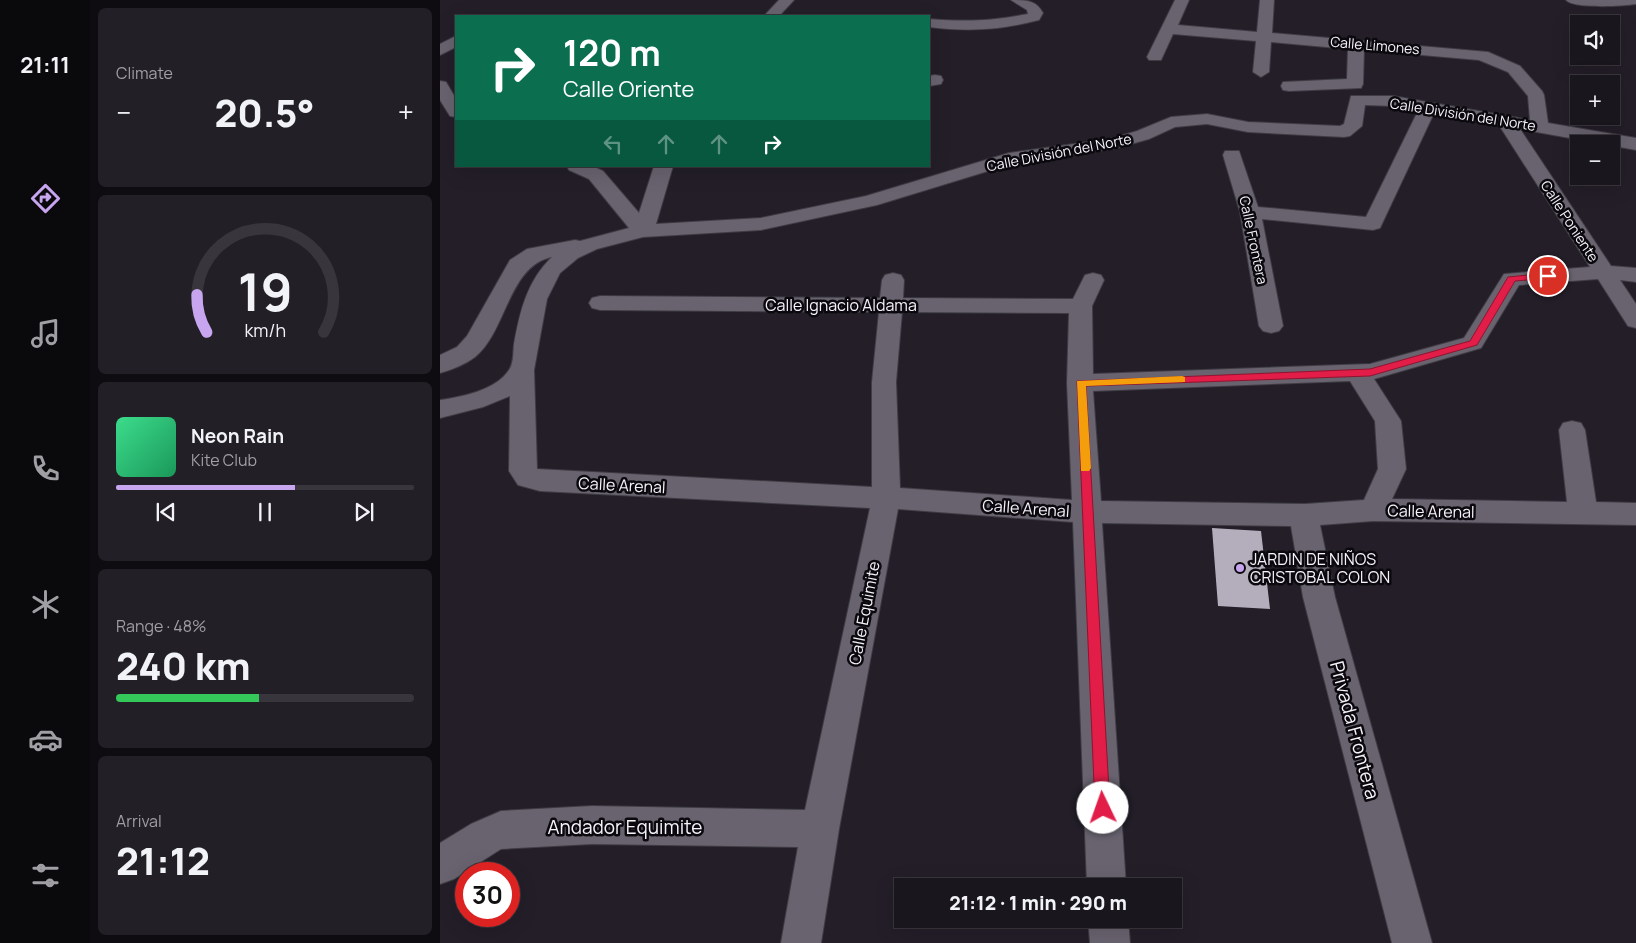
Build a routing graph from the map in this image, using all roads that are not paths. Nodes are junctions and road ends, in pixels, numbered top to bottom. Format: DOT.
graph roads {
  1 [pos="787,0"];
  2 [pos="1018,0"];
  3 [pos="1182,0"];
  4 [pos="1267,0"];
  5 [pos="1573,0"];
  6 [pos="1636,0"];
  7 [pos="772,15"];
  8 [pos="930,24"];
  9 [pos="1167,28"];
  10 [pos="1263,36"];
  11 [pos="455,42"];
  12 [pos="1356,44"];
  13 [pos="1155,57"];
  14 [pos="443,58"];
  15 [pos="1262,72"];
  16 [pos="440,86"];
  17 [pos="1290,86"];
  18 [pos="1428,107"];
  19 [pos="455,110"];
  20 [pos="1505,120"];
  21 [pos="1539,126"];
  22 [pos="1636,144"];
  23 [pos="1232,155"];
  24 [pos="578,167"];
  25 [pos="664,167"];
  26 [pos="1250,212"];
  27 [pos="642,231"];
  28 [pos="584,245"];
  29 [pos="1604,272"];
  30 [pos="1636,275"];
  31 [pos="892,292"];
  32 [pos="600,304"];
  33 [pos="1636,321"];
  34 [pos="1271,326"];
  35 [pos="440,365"];
  36 [pos="522,370"];
  37 [pos="1357,373"];
  38 [pos="1080,383"];
  39 [pos="440,409"];
  40 [pos="1572,430"];
  41 [pos="886,498"];
  42 [pos="1373,510"];
  43 [pos="1088,512"];
  44 [pos="1583,514"];
  45 [pos="1636,514"];
  46 [pos="1305,515"];
  47 [pos="820,829"];
  48 [pos="440,865"];
  49 [pos="1107,878"];
  50 [pos="1109,928"];
  51 [pos="802,943"];
  52 [pos="1110,943"];
  53 [pos="1412,943"];
  1 -- 7 [label="street"];
  2 -- 8 [label="street"];
  3 -- 9 [label="street"];
  4 -- 10 [label="street"];
  5 -- 6 [label="street"];
  9 -- 10 [label="street, Calle Limones"];
  9 -- 13 [label="street"];
  10 -- 12 [label="street, Calle Limones"];
  10 -- 15 [label="street"];
  11 -- 14 [label="street"];
  12 -- 17 [label="street"];
  12 -- 21 [label="street, Calle Limones"];
  16 -- 19 [label="street"];
  18 -- 20 [label="street, Calle División del Norte"];
  18 -- 26 [label="street"];
  18 -- 27 [label="street, Calle División del Norte"];
  20 -- 21 [label="street, Calle División del Norte"];
  20 -- 29 [label="street, Calle Poniente"];
  21 -- 22 [label="street, Calle División del Norte"];
  23 -- 26 [label="street, Calle Frontera"];
  24 -- 27 [label="street"];
  25 -- 27 [label="street"];
  26 -- 34 [label="street, Calle Frontera"];
  27 -- 28 [label="street"];
  28 -- 35 [label="street"];
  28 -- 36 [label="street, Calle Arenal"];
  29 -- 30 [label="street"];
  29 -- 33 [label="street, Calle Poniente"];
  29 -- 37 [label="street"];
  31 -- 32 [label="street, Calle Ignacio Aldama"];
  31 -- 38 [label="street, Calle Ignacio Aldama"];
  31 -- 41 [label="street, Calle Equimite"];
  36 -- 39 [label="street"];
  36 -- 41 [label="street, Calle Arenal"];
  37 -- 38 [label="street"];
  37 -- 42 [label="street"];
  38 -- 43 [label="street"];
  40 -- 44 [label="street"];
  41 -- 43 [label="street, Calle Arenal"];
  41 -- 47 [label="street, Calle Equimite"];
  42 -- 44 [label="street, Calle Arenal"];
  42 -- 46 [label="street, Calle Arenal"];
  43 -- 46 [label="street, Calle Arenal"];
  43 -- 49 [label="street"];
  44 -- 45 [label="street, Calle Arenal"];
  46 -- 53 [label="street, Privada Frontera"];
  47 -- 48 [label="street, Andador Equimite"];
  47 -- 51 [label="street, Calle Equimite"];
  50 -- 52 [label="street"];
}
